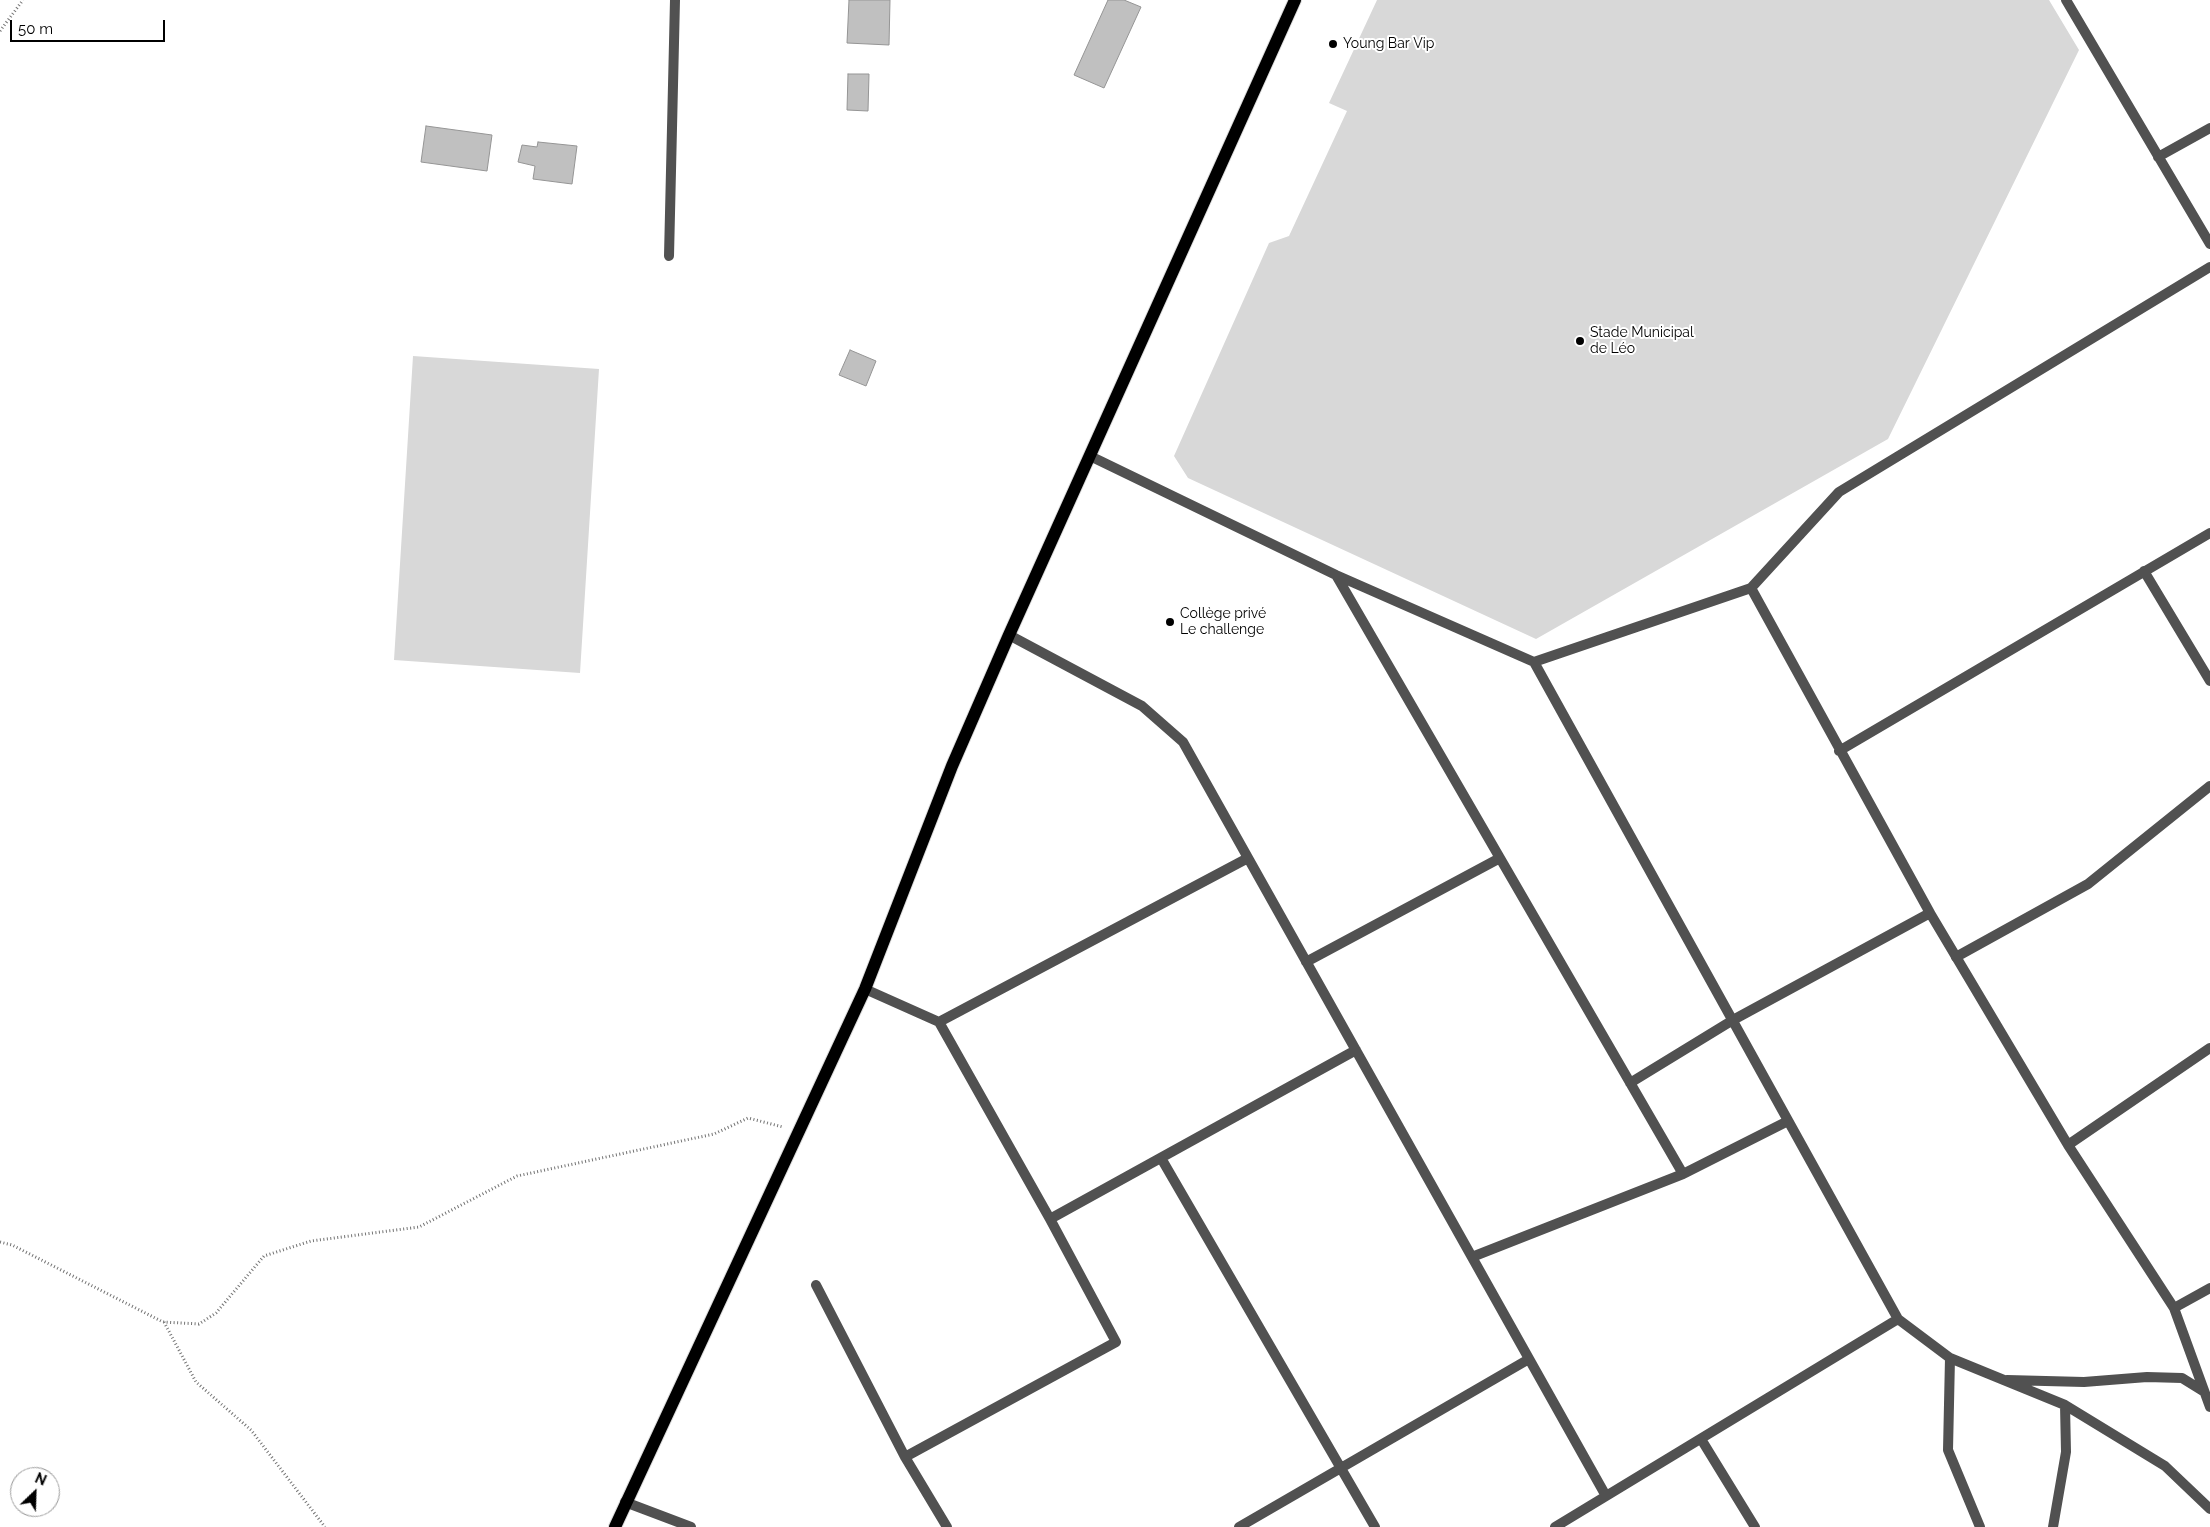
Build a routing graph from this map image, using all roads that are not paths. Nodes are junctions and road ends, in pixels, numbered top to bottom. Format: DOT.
graph roads {
  1 [pos="675,0"];
  2 [pos="1294,0"];
  3 [pos="2066,0"];
  4 [pos="2210,128"];
  5 [pos="2158,157"];
  6 [pos="2210,244"];
  7 [pos="669,256"];
  8 [pos="2210,267"];
  9 [pos="1090,456"];
  10 [pos="2210,533"];
  11 [pos="2144,572"];
  12 [pos="1336,575"];
  13 [pos="1751,588"];
  14 [pos="1009,635"];
  15 [pos="1534,662"];
  16 [pos="2210,681"];
  17 [pos="1839,751"];
  18 [pos="2210,786"];
  19 [pos="1248,858"];
  20 [pos="1500,858"];
  21 [pos="1930,913"];
  22 [pos="1956,957"];
  23 [pos="1306,962"];
  24 [pos="865,989"];
  25 [pos="1733,1020"];
  26 [pos="939,1022"];
  27 [pos="2210,1048"];
  28 [pos="1356,1050"];
  29 [pos="1630,1083"];
  30 [pos="1788,1121"];
  31 [pos="2068,1145"];
  32 [pos="1161,1158"];
  33 [pos="1683,1174"];
  34 [pos="1050,1219"];
  35 [pos="1472,1257"];
  36 [pos="816,1285"];
  37 [pos="2210,1288"];
  38 [pos="2174,1308"];
  39 [pos="1898,1319"];
  40 [pos="1950,1358"];
  41 [pos="1530,1359"];
  42 [pos="1998,1380"];
  43 [pos="2206,1392"];
  44 [pos="2065,1406"];
  45 [pos="2210,1407"];
  46 [pos="1701,1439"];
  47 [pos="905,1457"];
  48 [pos="1341,1469"];
  49 [pos="1606,1496"];
  50 [pos="625,1502"];
  51 [pos="2210,1509"];
  52 [pos="615,1527"];
  53 [pos="691,1527"];
  54 [pos="946,1527"];
  55 [pos="1239,1527"];
  56 [pos="1374,1527"];
  57 [pos="1555,1527"];
  58 [pos="1755,1527"];
  59 [pos="1980,1527"];
  60 [pos="2053,1527"];
  1 -- 7 [label="street"];
  2 -- 9 [label="main road"];
  3 -- 5 [label="street"];
  4 -- 5 [label="street"];
  5 -- 6 [label="street"];
  8 -- 13 [label="street"];
  9 -- 12 [label="street"];
  9 -- 14 [label="main road"];
  10 -- 11 [label="street"];
  11 -- 16 [label="street"];
  11 -- 17 [label="street"];
  12 -- 15 [label="street"];
  12 -- 20 [label="street"];
  13 -- 15 [label="street"];
  13 -- 17 [label="street"];
  14 -- 19 [label="street"];
  14 -- 24 [label="main road"];
  15 -- 25 [label="street"];
  17 -- 21 [label="street"];
  18 -- 22 [label="street"];
  19 -- 23 [label="street"];
  19 -- 26 [label="street"];
  20 -- 23 [label="street"];
  20 -- 29 [label="street"];
  21 -- 22 [label="street"];
  21 -- 25 [label="street"];
  22 -- 31 [label="street"];
  23 -- 28 [label="street"];
  24 -- 26 [label="street"];
  24 -- 50 [label="main road"];
  25 -- 29 [label="street"];
  25 -- 30 [label="street"];
  26 -- 34 [label="street"];
  27 -- 31 [label="street"];
  28 -- 32 [label="street"];
  28 -- 35 [label="street"];
  29 -- 33 [label="street"];
  30 -- 33 [label="street"];
  30 -- 39 [label="street"];
  31 -- 38 [label="street"];
  32 -- 34 [label="street"];
  32 -- 48 [label="street"];
  33 -- 35 [label="street"];
  34 -- 47 [label="street"];
  35 -- 41 [label="street"];
  36 -- 47 [label="street"];
  37 -- 38 [label="street"];
  38 -- 43 [label="street"];
  39 -- 40 [label="street"];
  39 -- 46 [label="street"];
  40 -- 42 [label="street"];
  40 -- 59 [label="street"];
  41 -- 48 [label="street"];
  41 -- 49 [label="street"];
  42 -- 43 [label="street"];
  42 -- 44 [label="street"];
  43 -- 45 [label="street"];
  44 -- 51 [label="street"];
  44 -- 60 [label="street"];
  46 -- 49 [label="street"];
  46 -- 58 [label="street"];
  47 -- 54 [label="street"];
  48 -- 55 [label="street"];
  48 -- 56 [label="street"];
  49 -- 57 [label="street"];
  50 -- 52 [label="main road"];
  50 -- 53 [label="street"];
}
